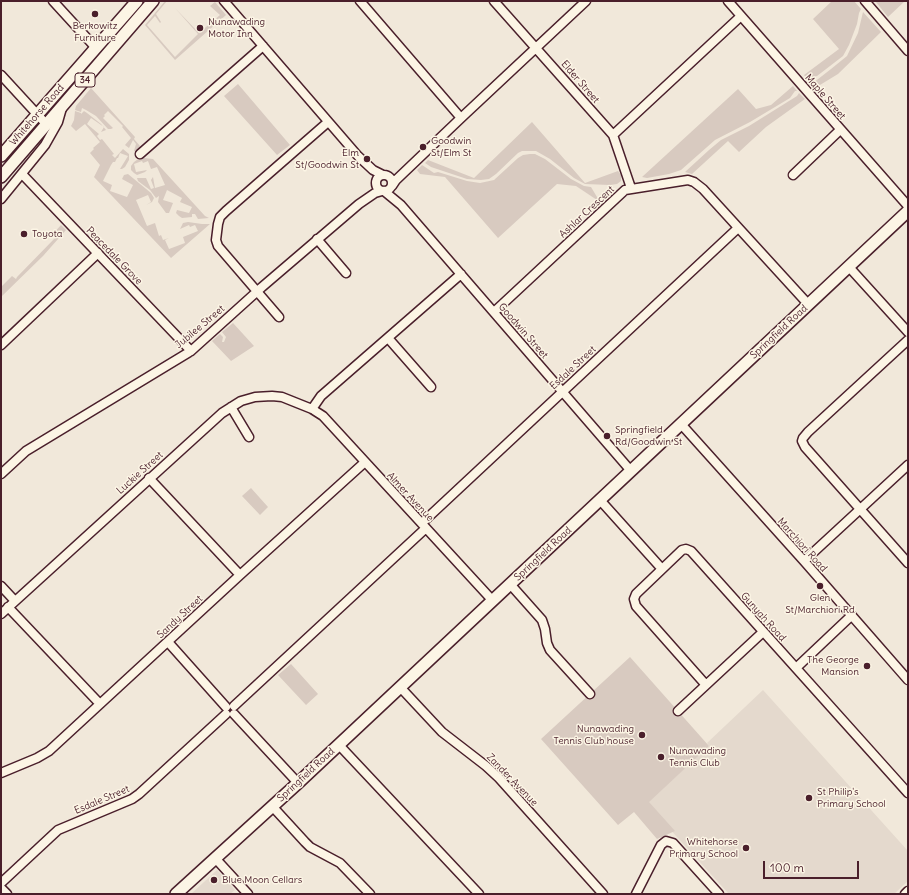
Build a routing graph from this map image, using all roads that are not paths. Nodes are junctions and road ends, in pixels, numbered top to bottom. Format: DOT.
graph roads {
  1 [pos="52,1"];
  2 [pos="137,1"];
  3 [pos="153,1"];
  4 [pos="224,1"];
  5 [pos="360,1"];
  6 [pos="494,1"];
  7 [pos="586,1"];
  8 [pos="728,1"];
  9 [pos="865,1"];
  10 [pos="741,16"];
  11 [pos="263,46"];
  12 [pos="96,48"];
  13 [pos="536,48"];
  14 [pos="908,51"];
  15 [pos="1,76"];
  16 [pos="63,106"];
  17 [pos="37,115"];
  18 [pos="461,118"];
  19 [pos="328,122"];
  20 [pos="47,125"];
  21 [pos="840,130"];
  22 [pos="613,135"];
  23 [pos="9,147"];
  24 [pos="26,149"];
  25 [pos="140,154"];
  26 [pos="1,156"];
  27 [pos="418,159"];
  28 [pos="22,174"];
  29 [pos="792,175"];
  30 [pos="1,178"];
  31 [pos="380,178"];
  32 [pos="392,186"];
  33 [pos="631,188"];
  34 [pos="383,191"];
  35 [pos="1,199"];
  36 [pos="359,204"];
  37 [pos="401,205"];
  38 [pos="908,206"];
  39 [pos="908,211"];
  40 [pos="738,228"];
  41 [pos="317,239"];
  42 [pos="98,253"];
  43 [pos="849,267"];
  44 [pos="346,273"];
  45 [pos="461,274"];
  46 [pos="257,292"];
  47 [pos="808,304"];
  48 [pos="494,312"];
  49 [pos="279,316"];
  50 [pos="908,332"];
  51 [pos="388,338"];
  52 [pos="908,340"];
  53 [pos="1,346"];
  54 [pos="191,351"];
  55 [pos="431,386"];
  56 [pos="563,392"];
  57 [pos="231,407"];
  58 [pos="312,408"];
  59 [pos="681,424"];
  60 [pos="250,437"];
  61 [pos="365,462"];
  62 [pos="908,465"];
  63 [pos="631,471"];
  64 [pos="1,474"];
  65 [pos="149,478"];
  66 [pos="600,500"];
  67 [pos="860,509"];
  68 [pos="424,526"];
  69 [pos="804,561"];
  70 [pos="908,563"];
  71 [pos="662,569"];
  72 [pos="240,575"];
  73 [pos="510,584"];
  74 [pos="1,586"];
  75 [pos="493,600"];
  76 [pos="15,601"];
  77 [pos="8,608"];
  78 [pos="1,614"];
  79 [pos="851,616"];
  80 [pos="763,632"];
  81 [pos="168,642"];
  82 [pos="796,668"];
  83 [pos="908,680"];
  84 [pos="706,685"];
  85 [pos="400,687"];
  86 [pos="590,694"];
  87 [pos="100,704"];
  88 [pos="230,710"];
  89 [pos="678,710"];
  90 [pos="339,745"];
  91 [pos="1,772"];
  92 [pos="298,783"];
  93 [pos="908,794"];
  94 [pos="272,806"];
  95 [pos="216,858"];
  96 [pos="1,883"];
  97 [pos="1,888"];
  98 [pos="908,891"];
  99 [pos="7,894"];
  100 [pos="176,894"];
  101 [pos="248,894"];
  102 [pos="370,894"];
  103 [pos="479,894"];
  104 [pos="603,894"];
  105 [pos="636,894"];
  106 [pos="719,894"];
  107 [pos="905,894"];
  1 -- 12 [label="street"];
  2 -- 12 [label="main road, Whitehorse Road / 34"];
  3 -- 16 [label="main road, Whitehorse Road / 34"];
  4 -- 11 [label="street"];
  5 -- 18 [label="street"];
  6 -- 13 [label="street, Elder Street"];
  7 -- 13 [label="street"];
  8 -- 10 [label="street, Maple Street"];
  9 -- 14 [label="street"];
  10 -- 21 [label="street, Maple Street"];
  10 -- 22 [label="street"];
  11 -- 19 [label="street"];
  11 -- 25 [label="street"];
  12 -- 17 [label="main road, Whitehorse Road / 34"];
  13 -- 18 [label="street"];
  13 -- 22 [label="street, Elder Street"];
  15 -- 17 [label="street"];
  16 -- 20 [label="main road, Whitehorse Road / 34"];
  16 -- 28 [label="street, Whitehorse Road"];
  17 -- 20 [label="street"];
  17 -- 23 [label="main road, Whitehorse Road / 34"];
  18 -- 27 [label="street"];
  19 -- 31 [label="street"];
  19 -- 46 [label="street"];
  20 -- 24 [label="main road, Whitehorse Road / 34"];
  21 -- 29 [label="street"];
  21 -- 38 [label="street, Maple Street"];
  22 -- 33 [label="street, Elder Street"];
  23 -- 24 [label="main road"];
  23 -- 26 [label="main road, Whitehorse Road / 34"];
  24 -- 30 [label="main road, Whitehorse Road / 34"];
  27 -- 31 [label="street"];
  27 -- 32 [label="street, Jubilee Street"];
  28 -- 35 [label="street, Whitehorse Road"];
  28 -- 42 [label="street, Peacedale Grove"];
  31 -- 32 [label="street, Goodwin Street"];
  31 -- 34 [label="street, Goodwin Street"];
  31 -- 36 [label="street, Jubilee Street"];
  32 -- 34 [label="street, Jubilee Street"];
  32 -- 37 [label="street, Goodwin Street"];
  33 -- 40 [label="street, Ashlar Crescent"];
  33 -- 48 [label="street, Ashlar Crescent"];
  34 -- 36 [label="street, Jubilee Street"];
  34 -- 37 [label="street, Goodwin Street"];
  36 -- 41 [label="street, Jubilee Street"];
  37 -- 45 [label="street, Goodwin Street"];
  39 -- 43 [label="main road, Springfield Road"];
  40 -- 47 [label="street, Ashlar Crescent"];
  40 -- 56 [label="street, Esdale Street"];
  41 -- 44 [label="street"];
  41 -- 46 [label="street, Jubilee Street"];
  42 -- 53 [label="street"];
  42 -- 54 [label="street, Peacedale Grove"];
  43 -- 47 [label="main road, Springfield Road"];
  43 -- 50 [label="street"];
  45 -- 48 [label="street, Goodwin Street"];
  45 -- 51 [label="street"];
  46 -- 49 [label="street"];
  46 -- 54 [label="street, Jubilee Street"];
  47 -- 59 [label="main road, Springfield Road"];
  48 -- 56 [label="street, Goodwin Street"];
  51 -- 55 [label="street"];
  51 -- 58 [label="street"];
  52 -- 67 [label="street"];
  54 -- 64 [label="street, Jubilee Street"];
  56 -- 63 [label="street, Goodwin Street"];
  56 -- 68 [label="street, Esdale Street"];
  57 -- 58 [label="street, Luckie Street"];
  57 -- 60 [label="street"];
  57 -- 65 [label="street, Luckie Street"];
  58 -- 61 [label="street, Almer Avenue"];
  59 -- 63 [label="main road, Springfield Road"];
  59 -- 69 [label="street, Marchiori Road"];
  61 -- 68 [label="street, Almer Avenue"];
  61 -- 72 [label="street, Sandy Street"];
  62 -- 67 [label="street"];
  63 -- 66 [label="main road, Springfield Road"];
  65 -- 72 [label="street"];
  65 -- 76 [label="street, Luckie Street"];
  66 -- 71 [label="street"];
  66 -- 73 [label="main road, Springfield Road"];
  67 -- 69 [label="street"];
  67 -- 70 [label="street"];
  68 -- 75 [label="street, Almer Avenue"];
  68 -- 88 [label="street, Esdale Street"];
  69 -- 79 [label="street, Marchiori Road"];
  71 -- 80 [label="street, Gunyah Road"];
  71 -- 84 [label="street, Gunyah Road"];
  72 -- 81 [label="street, Sandy Street"];
  73 -- 75 [label="main road, Springfield Road"];
  73 -- 86 [label="street"];
  74 -- 76 [label="street"];
  75 -- 85 [label="main road, Springfield Road"];
  76 -- 77 [label="street, Luckie Street"];
  77 -- 78 [label="street, Luckie Street"];
  77 -- 87 [label="street"];
  79 -- 82 [label="street"];
  79 -- 83 [label="street, Marchiori Road"];
  80 -- 82 [label="street, Gunyah Road"];
  80 -- 84 [label="street"];
  81 -- 87 [label="street, Sandy Street"];
  81 -- 88 [label="street"];
  82 -- 93 [label="street, Gunyah Road"];
  84 -- 89 [label="street"];
  85 -- 90 [label="main road, Springfield Road"];
  85 -- 104 [label="street, Zander Avenue"];
  87 -- 91 [label="street, Sandy Street"];
  88 -- 92 [label="street"];
  88 -- 96 [label="street, Esdale Street"];
  90 -- 92 [label="main road, Springfield Road"];
  90 -- 103 [label="street"];
  92 -- 94 [label="main road, Springfield Road"];
  94 -- 95 [label="main road, Springfield Road"];
  94 -- 102 [label="street"];
  95 -- 100 [label="main road, Springfield Road"];
  95 -- 101 [label="street"];
  97 -- 99 [label="street"];
  98 -- 107 [label="street"];
  105 -- 106 [label="street"];
}
